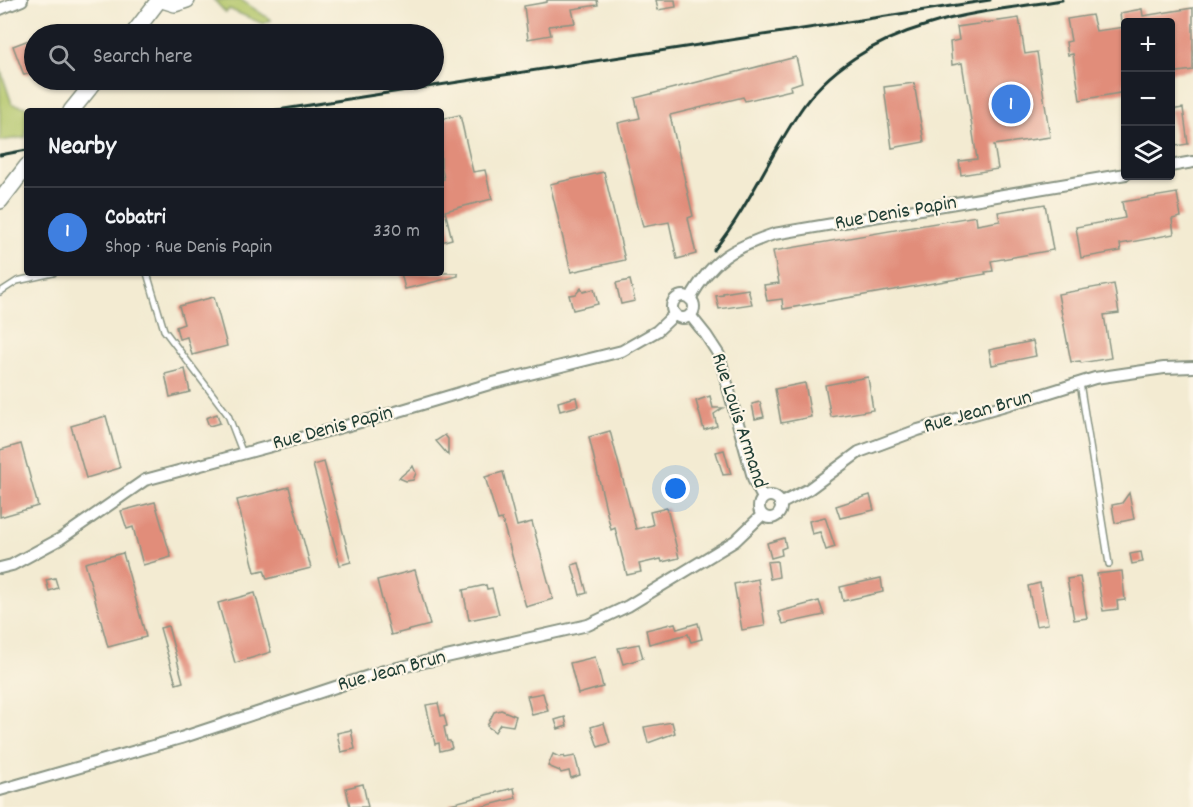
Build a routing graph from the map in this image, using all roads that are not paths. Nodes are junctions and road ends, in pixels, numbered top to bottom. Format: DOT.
graph roads {
  1 [pos="22,0"];
  2 [pos="161,0"];
  3 [pos="187,0"];
  4 [pos="0,9"];
  5 [pos="141,24"];
  6 [pos="88,90"];
  7 [pos="73,108"];
  8 [pos="1193,162"];
  9 [pos="1175,165"];
  10 [pos="24,170"];
  11 [pos="1121,175"];
  12 [pos="1,200"];
  13 [pos="40,276"];
  14 [pos="148,276"];
  15 [pos="0,292"];
  16 [pos="690,299"];
  17 [pos="675,314"];
  18 [pos="690,315"];
  19 [pos="1193,367"];
  20 [pos="1080,383"];
  21 [pos="243,454"];
  22 [pos="763,498"];
  23 [pos="780,504"];
  24 [pos="762,514"];
  25 [pos="1109,564"];
  26 [pos="0,568"];
  27 [pos="0,790"];
  1 -- 4 [label="street"];
  2 -- 3 [label="main road"];
  2 -- 5 [label="main road"];
  6 -- 7 [label="main road"];
  8 -- 9 [label="street"];
  10 -- 12 [label="main road"];
  11 -- 16 [label="street, Rue Denis Papin"];
  13 -- 15 [label="lane"];
  14 -- 21 [label="lane"];
  16 -- 17 [label="street"];
  16 -- 18 [label="street"];
  17 -- 18 [label="street"];
  17 -- 21 [label="street, Rue Denis Papin"];
  18 -- 22 [label="street, Rue Louis Armand"];
  19 -- 20 [label="street, Rue Jean Brun"];
  20 -- 23 [label="street, Rue Jean Brun"];
  20 -- 25 [label="lane"];
  21 -- 26 [label="street, Rue Denis Papin"];
  22 -- 23 [label="street"];
  22 -- 24 [label="street"];
  23 -- 24 [label="street"];
  24 -- 27 [label="street, Rue Jean Brun"];
}
